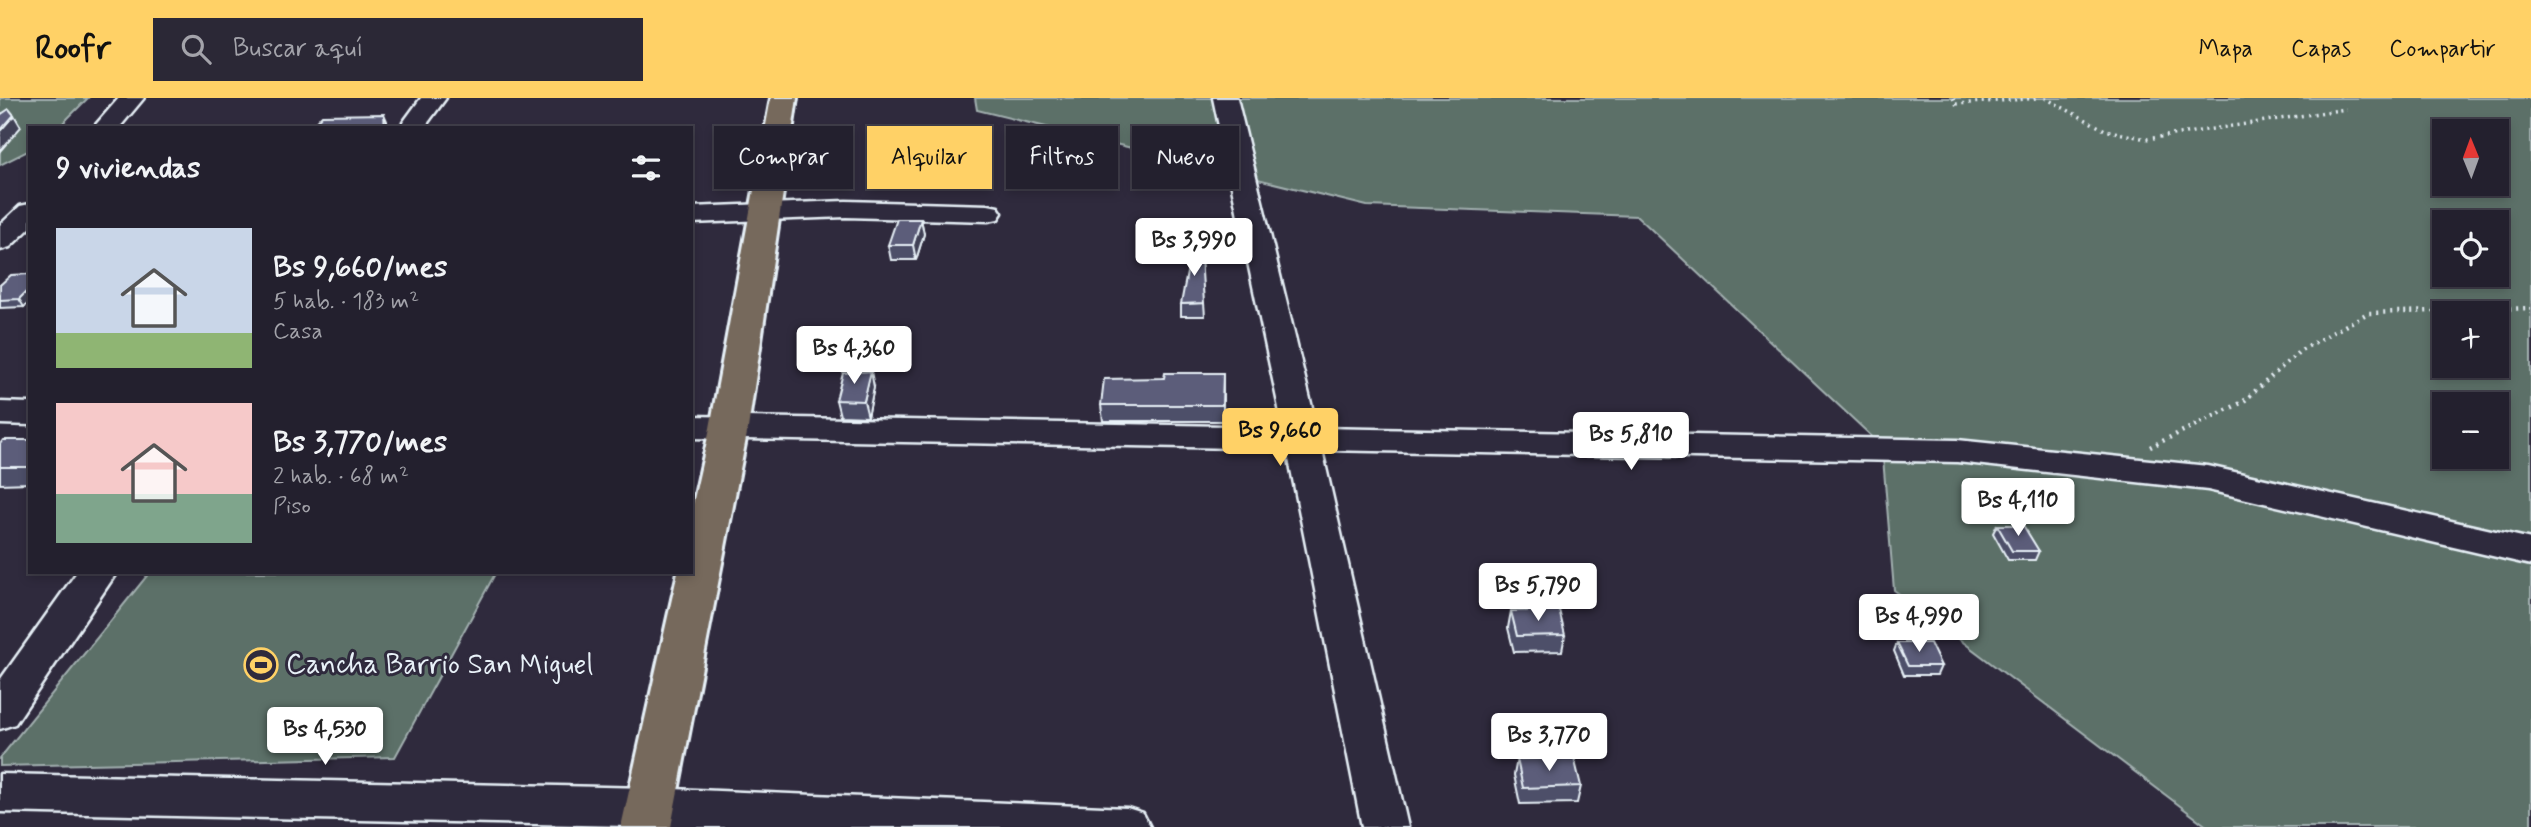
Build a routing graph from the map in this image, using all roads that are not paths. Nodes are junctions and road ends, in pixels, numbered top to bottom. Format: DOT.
graph roads {
  1 [pos="132,98"];
  2 [pos="434,98"];
  3 [pos="784,98"];
  4 [pos="1225,98"];
  5 [pos="107,126"];
  6 [pos="413,126"];
  7 [pos="766,212"];
  8 [pos="988,213"];
  9 [pos="693,215"];
  10 [pos="0,414"];
  11 [pos="28,414"];
  12 [pos="693,427"];
  13 [pos="729,428"];
  14 [pos="1302,438"];
  15 [pos="2531,552"];
  16 [pos="97,574"];
  17 [pos="0,712"];
  18 [pos="0,793"];
  19 [pos="647,817"];
  20 [pos="1127,827"];
  21 [pos="1385,827"];
  1 -- 5 [label="street"];
  2 -- 6 [label="street"];
  3 -- 7 [label="highway"];
  4 -- 14 [label="street"];
  7 -- 8 [label="street"];
  7 -- 9 [label="street"];
  7 -- 13 [label="highway"];
  10 -- 11 [label="street"];
  12 -- 13 [label="street"];
  13 -- 14 [label="street"];
  13 -- 19 [label="highway"];
  14 -- 15 [label="street"];
  14 -- 21 [label="street"];
  16 -- 17 [label="street"];
  18 -- 19 [label="street"];
  19 -- 20 [label="street"];
}
